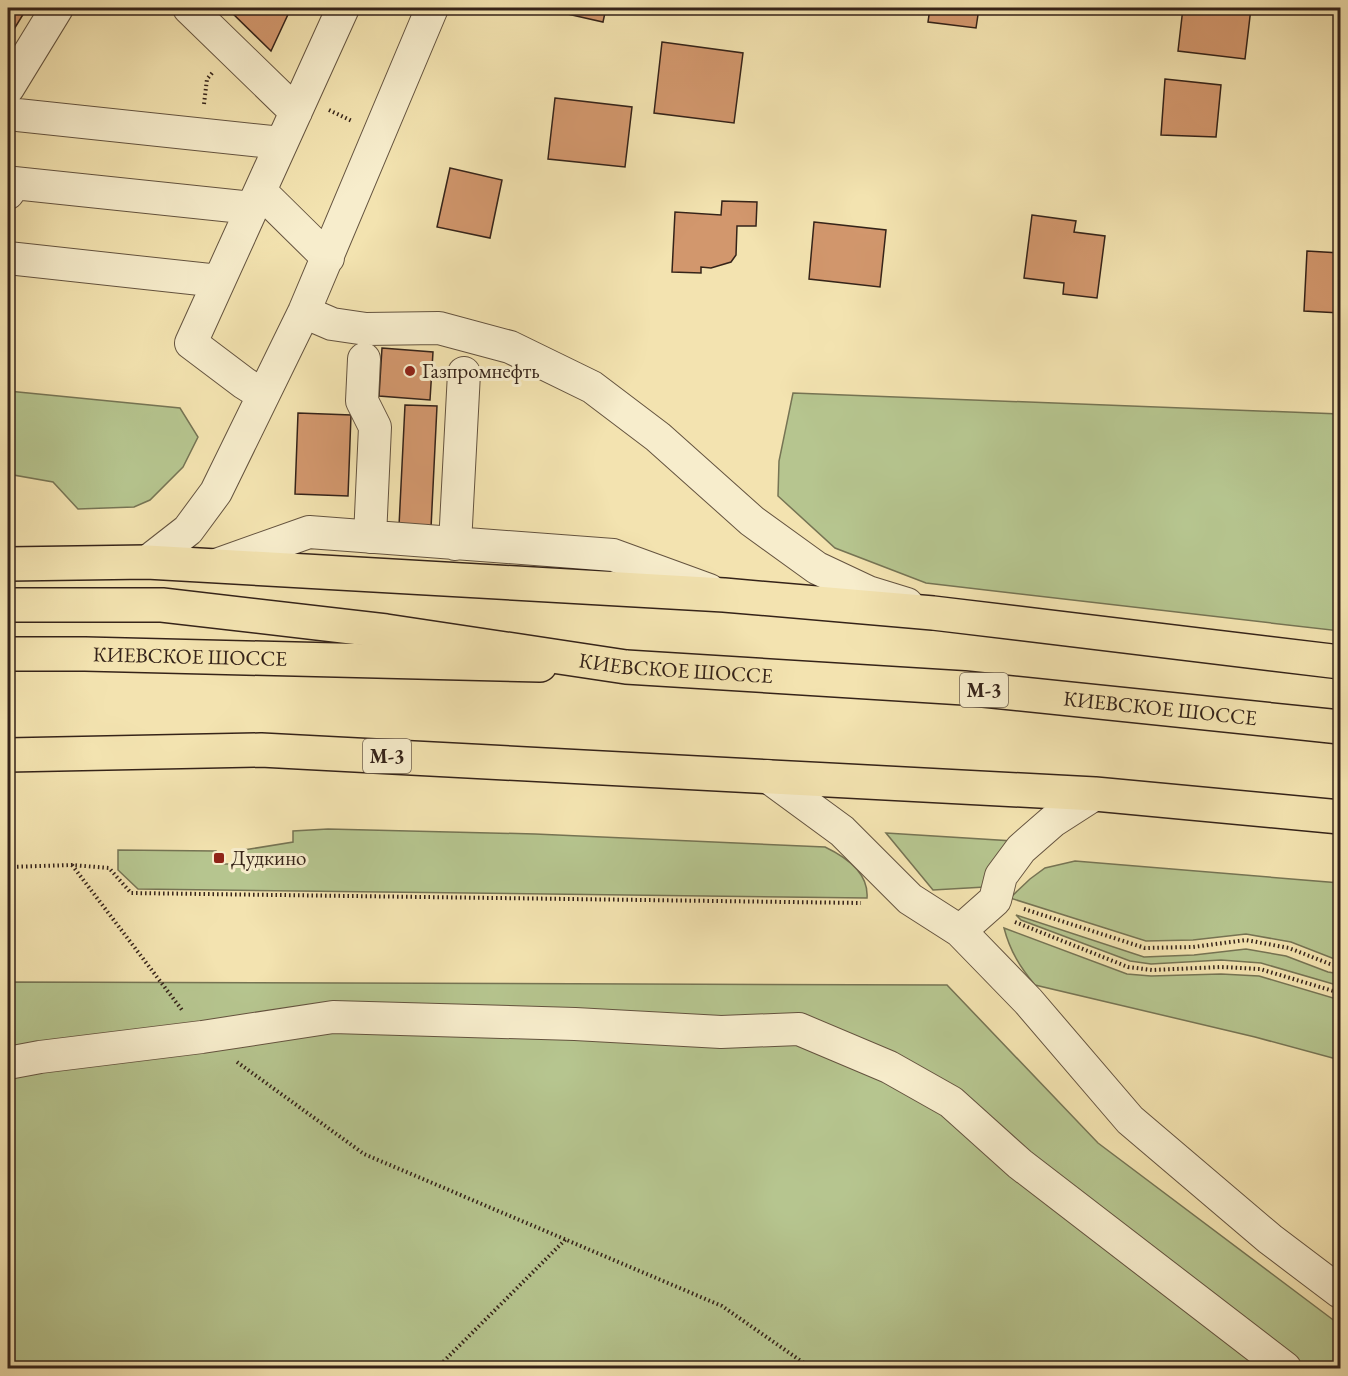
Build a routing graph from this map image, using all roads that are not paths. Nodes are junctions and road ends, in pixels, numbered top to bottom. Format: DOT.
graph roads {
  1 [pos="57,8"];
  2 [pos="189,8"];
  3 [pos="343,8"];
  4 [pos="432,8"];
  5 [pos="8,88"];
  6 [pos="311,110"];
  7 [pos="8,114"];
  8 [pos="281,143"];
  9 [pos="8,193"];
  10 [pos="256,199"];
  11 [pos="8,258"];
  12 [pos="328,258"];
  13 [pos="219,280"];
  14 [pos="304,312"];
  15 [pos="364,359"];
  16 [pos="464,373"];
  17 [pos="263,395"];
  18 [pos="370,537"];
  19 [pos="455,544"];
  20 [pos="147,562"];
  21 [pos="8,564"];
  22 [pos="214,566"];
  23 [pos="724,595"];
  24 [pos="8,605"];
  25 [pos="933,613"];
  26 [pos="8,654"];
  27 [pos="1341,663"];
  28 [pos="626,667"];
  29 [pos="1341,727"];
  30 [pos="8,755"];
  31 [pos="767,776"];
  32 [pos="1095,794"];
  33 [pos="1341,817"];
  34 [pos="960,932"];
  35 [pos="8,1063"];
  36 [pos="1341,1292"];
  37 [pos="1286,1368"];
  1 -- 5 [label="street"];
  2 -- 6 [label="street"];
  3 -- 6 [label="street"];
  4 -- 12 [label="street"];
  6 -- 8 [label="street"];
  7 -- 8 [label="street"];
  8 -- 10 [label="street"];
  9 -- 10 [label="street"];
  10 -- 12 [label="street"];
  10 -- 13 [label="street"];
  11 -- 13 [label="street"];
  12 -- 14 [label="street"];
  13 -- 17 [label="street"];
  14 -- 17 [label="street"];
  14 -- 25 [label="street"];
  15 -- 18 [label="street"];
  16 -- 19 [label="street"];
  17 -- 20 [label="street"];
  18 -- 19 [label="street"];
  18 -- 22 [label="street"];
  19 -- 23 [label="street"];
  20 -- 21 [label="main road"];
  20 -- 22 [label="main road"];
  22 -- 23 [label="main road"];
  23 -- 25 [label="main road"];
  24 -- 28 [label="main road"];
  25 -- 27 [label="main road"];
  26 -- 28 [label="main road, КИЕВСКОЕ ШОССЕ / М-3"];
  28 -- 29 [label="main road, КИЕВСКОЕ ШОССЕ / М-3"];
  30 -- 31 [label="main road, М-3"];
  31 -- 32 [label="main road, М-3"];
  31 -- 34 [label="street"];
  32 -- 33 [label="main road, М-3"];
  32 -- 34 [label="street"];
  34 -- 36 [label="street"];
  35 -- 37 [label="street"];
}
